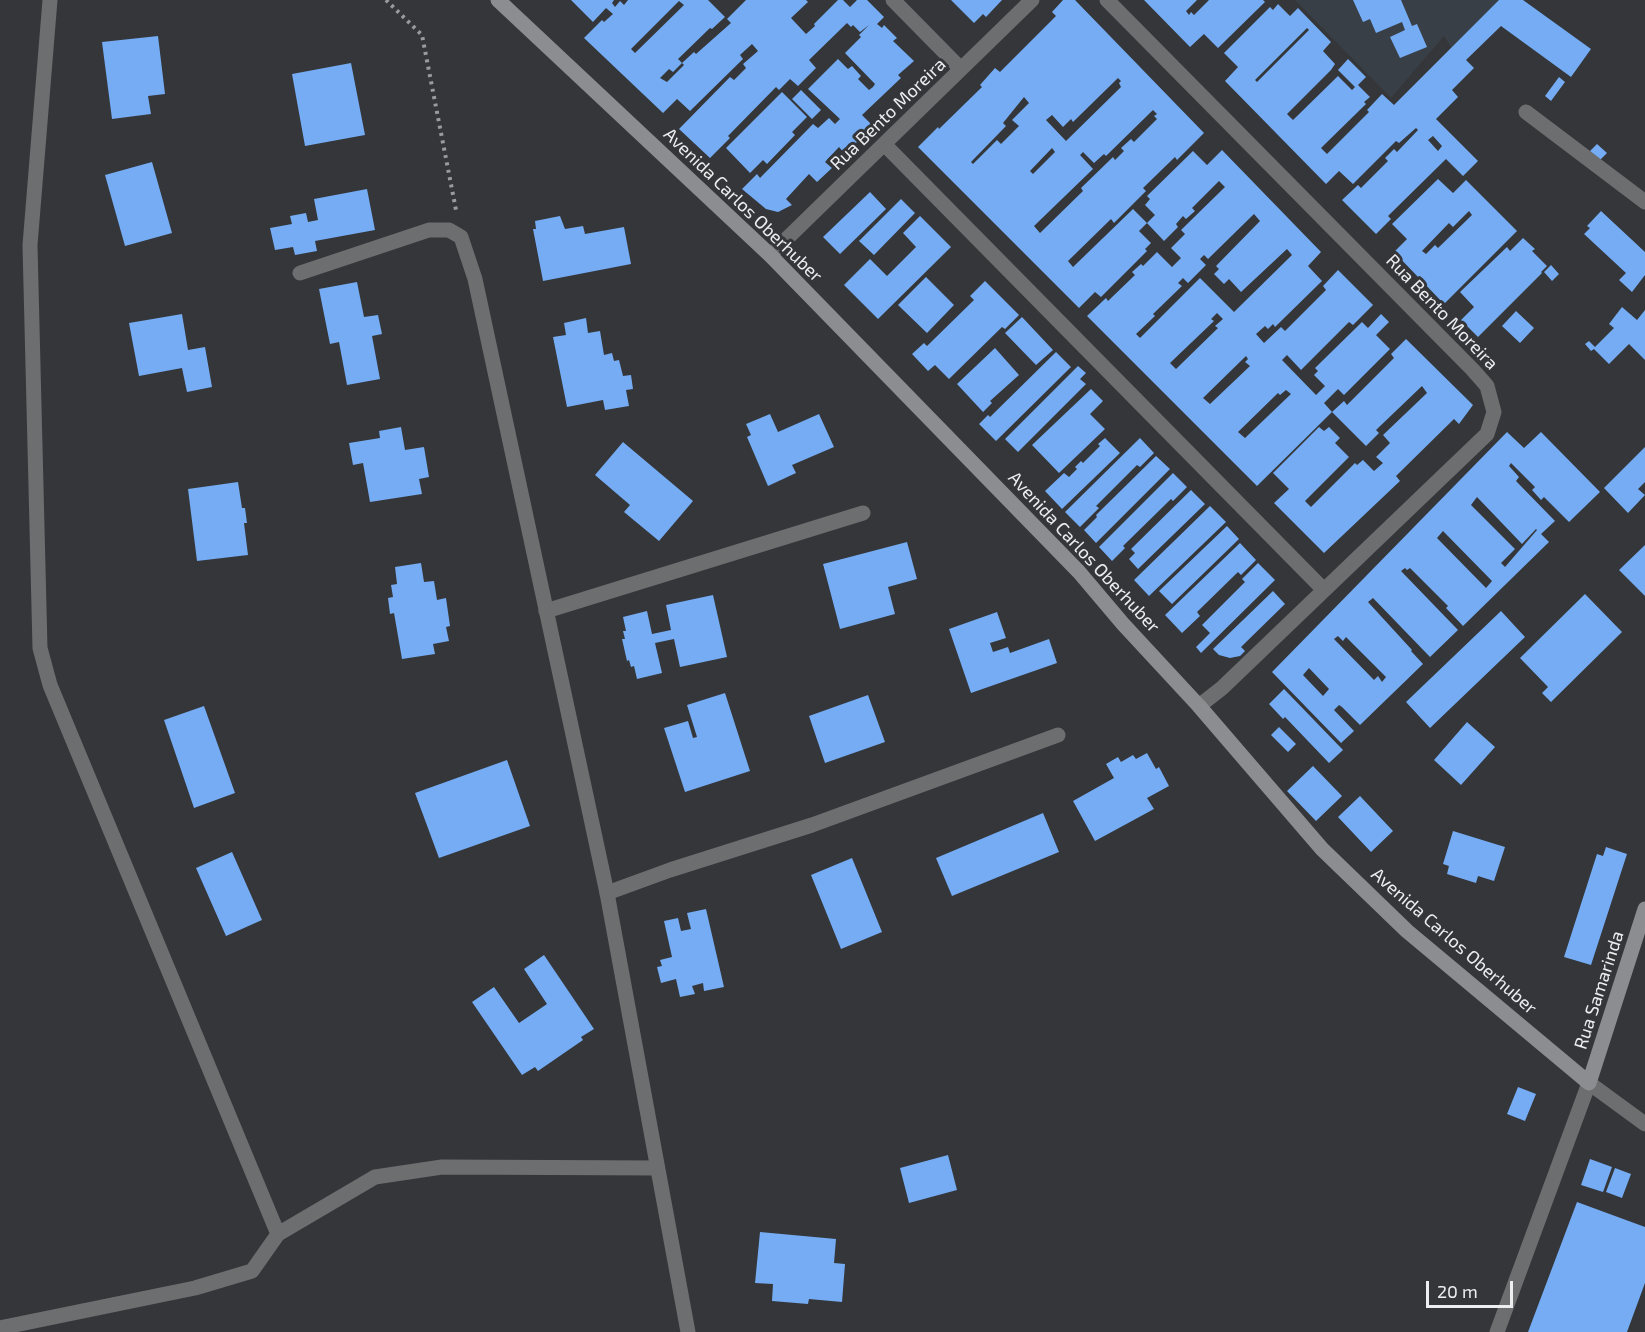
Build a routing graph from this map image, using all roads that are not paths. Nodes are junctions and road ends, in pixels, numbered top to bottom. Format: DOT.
graph roads {
  1 [pos="50,0"];
  2 [pos="498,0"];
  3 [pos="893,0"];
  4 [pos="1032,0"];
  5 [pos="1107,0"];
  6 [pos="961,69"];
  7 [pos="1526,112"];
  8 [pos="885,145"];
  9 [pos="1645,202"];
  10 [pos="770,255"];
  11 [pos="300,273"];
  12 [pos="863,513"];
  13 [pos="1323,589"];
  14 [pos="546,611"];
  15 [pos="1199,706"];
  16 [pos="1058,735"];
  17 [pos="607,893"];
  18 [pos="1645,909"];
  19 [pos="1589,1083"];
  20 [pos="1645,1124"];
  21 [pos="657,1168"];
  22 [pos="278,1234"];
  23 [pos="0,1328"];
  24 [pos="688,1332"];
  25 [pos="1497,1332"];
  1 -- 22 [label="street"];
  2 -- 10 [label="main road, Avenida Carlos Oberhuber"];
  3 -- 6 [label="street"];
  4 -- 6 [label="street, Rua Bento Moreira"];
  5 -- 13 [label="street, Rua Bento Moreira"];
  6 -- 8 [label="street, Rua Bento Moreira"];
  7 -- 9 [label="street"];
  8 -- 10 [label="street, Rua Bento Moreira"];
  8 -- 13 [label="street"];
  10 -- 15 [label="main road, Avenida Carlos Oberhuber"];
  11 -- 14 [label="street"];
  12 -- 14 [label="street"];
  13 -- 15 [label="street, Rua Bento Moreira"];
  14 -- 17 [label="street"];
  15 -- 19 [label="main road, Avenida Carlos Oberhuber"];
  16 -- 17 [label="street"];
  17 -- 21 [label="street"];
  18 -- 19 [label="main road, Rua Samarinda"];
  19 -- 20 [label="street, Avenida Carlos Oberhuber"];
  19 -- 25 [label="street"];
  21 -- 22 [label="street"];
  21 -- 24 [label="street"];
  22 -- 23 [label="street"];
}
